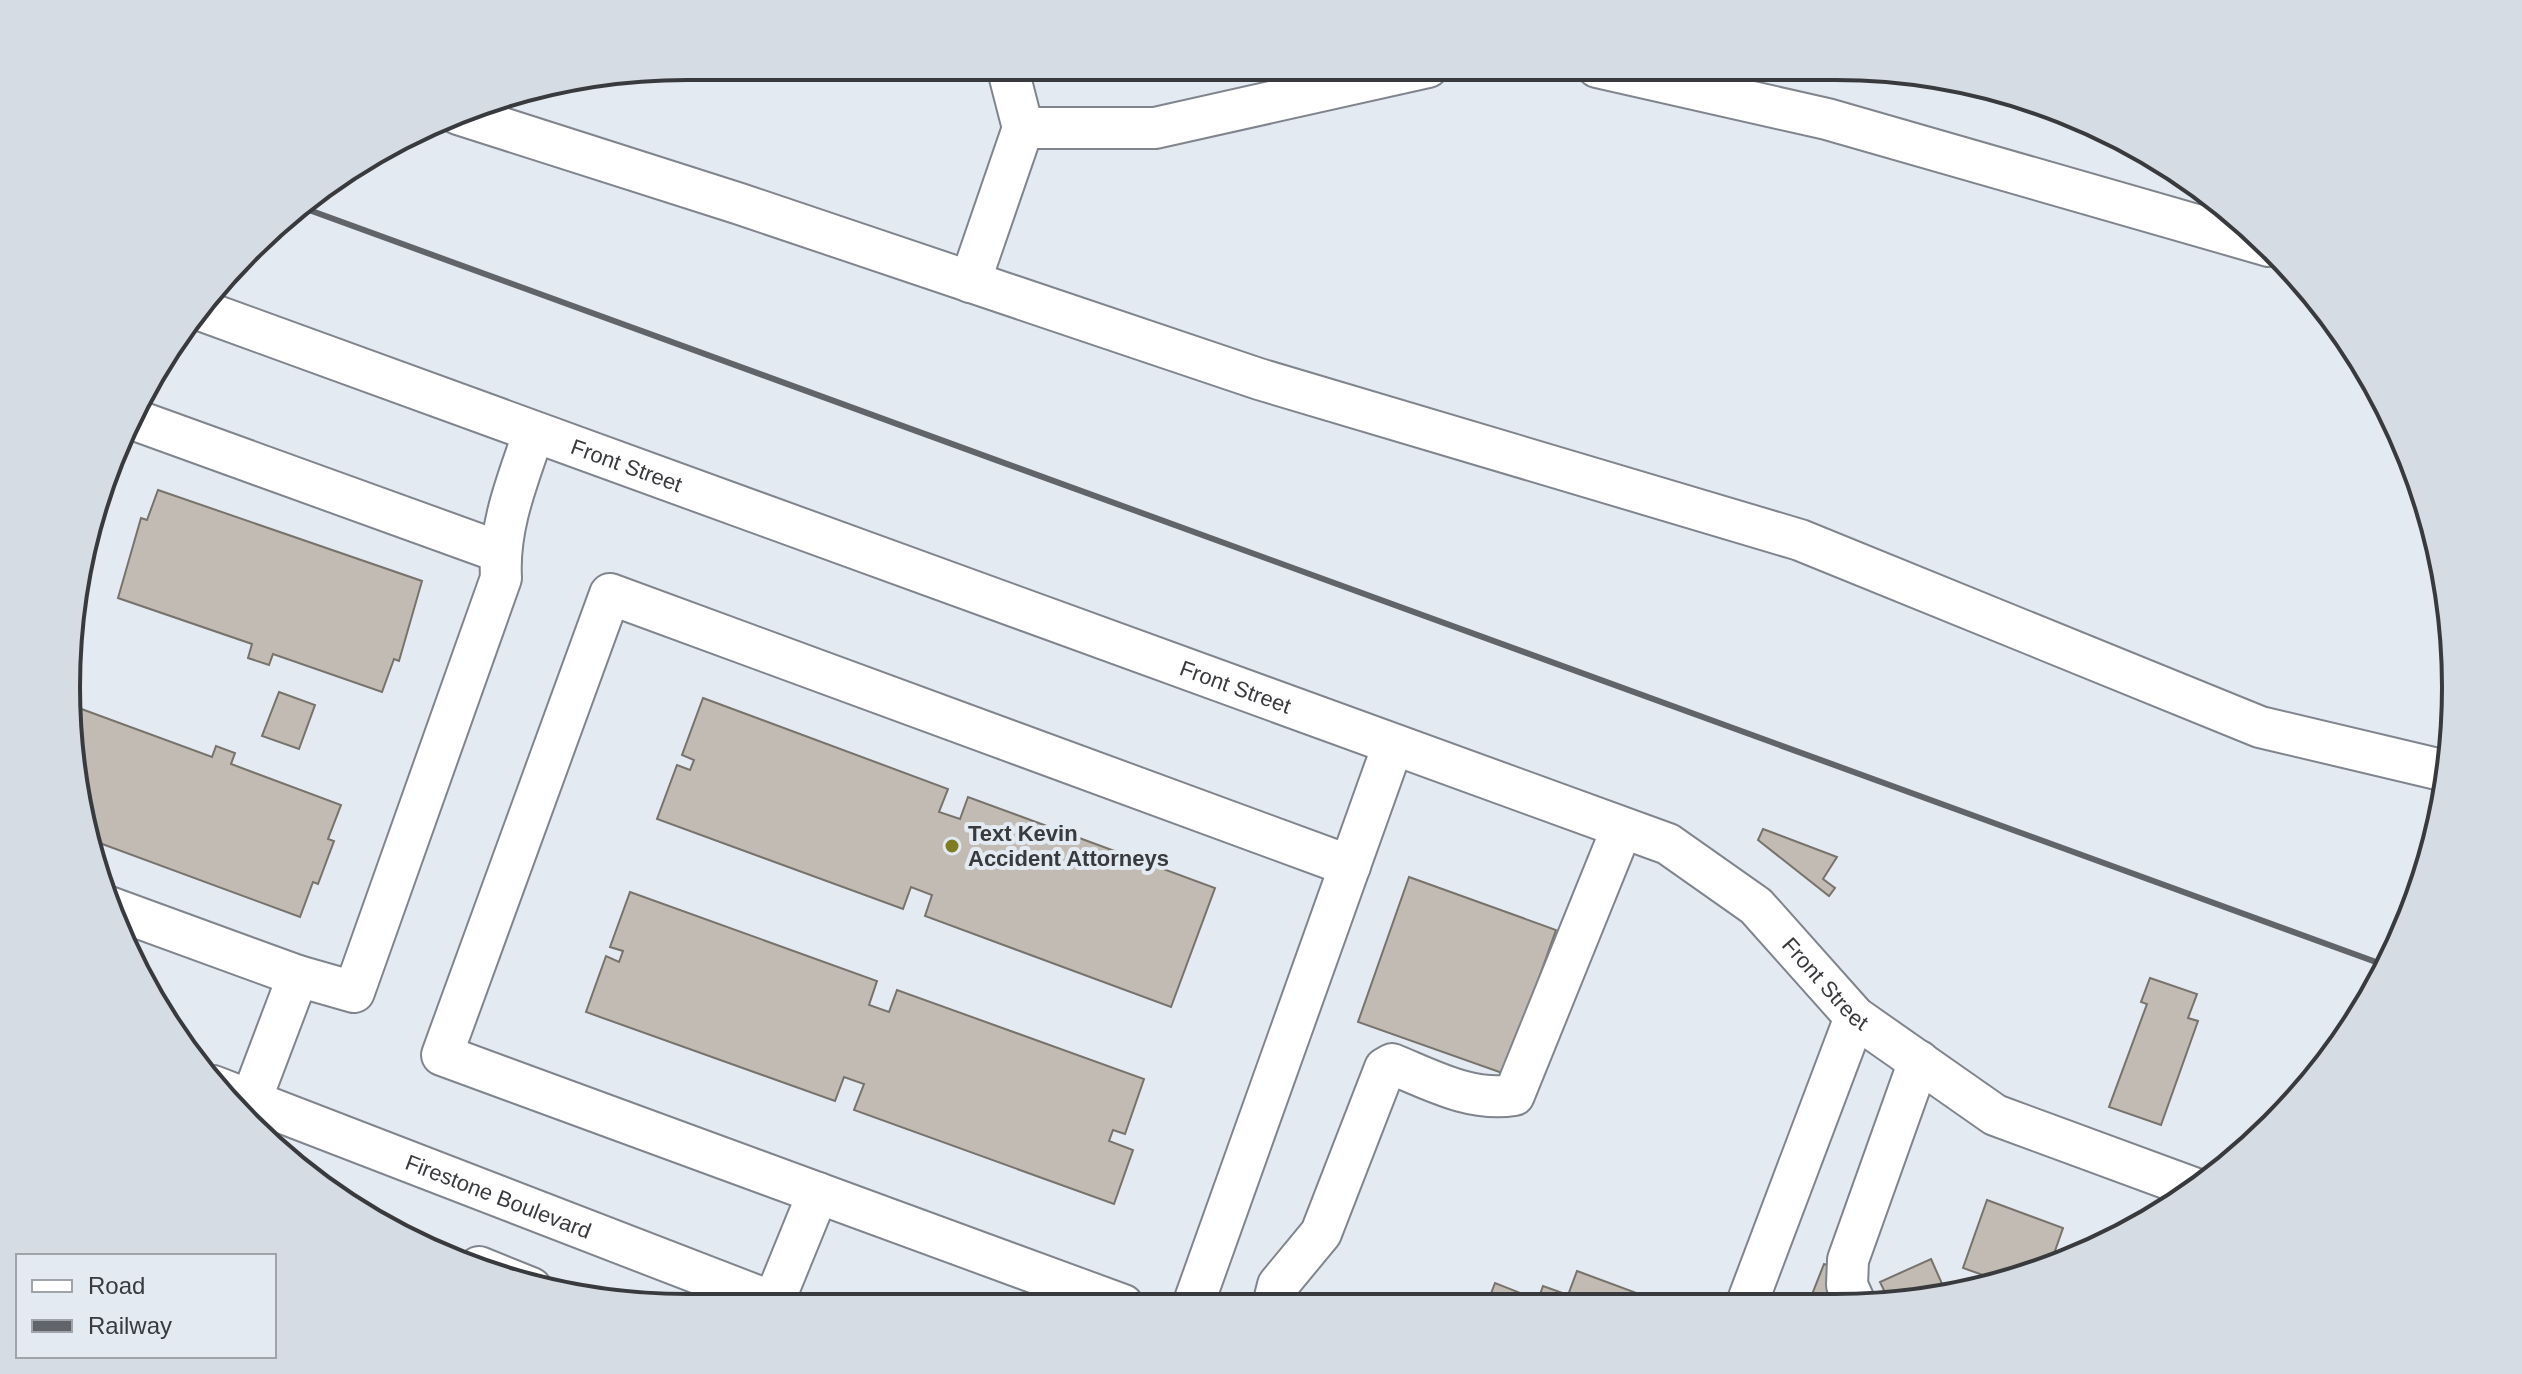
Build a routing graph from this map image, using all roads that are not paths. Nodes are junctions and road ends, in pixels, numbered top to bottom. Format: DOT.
graph roads {
  1 [pos="1011,80"];
  2 [pos="1370,80"];
  3 [pos="1654,80"];
  4 [pos="473,119"];
  5 [pos="1023,128"];
  6 [pos="2243,239"];
  7 [pos="970,282"];
  8 [pos="208,313"];
  9 [pos="141,422"];
  10 [pos="534,432"];
  11 [pos="500,552"];
  12 [pos="1393,745"];
  13 [pos="2436,769"];
  14 [pos="1622,828"];
  15 [pos="1350,866"];
  16 [pos="123,912"];
  17 [pos="298,976"];
  18 [pos="1855,1017"];
  19 [pos="1919,1061"];
  20 [pos="239,1096"];
  21 [pos="251,1100"];
  22 [pos="2183,1184"];
  23 [pos="818,1193"];
  24 [pos="749,1294"];
  25 [pos="781,1294"];
  26 [pos="1093,1294"];
  27 [pos="1197,1294"];
  28 [pos="1276,1294"];
  29 [pos="1750,1294"];
  30 [pos="1851,1294"];
  1 -- 5 [label="street"];
  2 -- 5 [label="street"];
  3 -- 6 [label="street"];
  4 -- 7 [label="street"];
  5 -- 7 [label="street"];
  7 -- 13 [label="street"];
  8 -- 10 [label="street, Front Street"];
  9 -- 11 [label="street"];
  10 -- 11 [label="street"];
  10 -- 12 [label="street, Front Street"];
  11 -- 17 [label="street"];
  12 -- 14 [label="street, Front Street"];
  12 -- 15 [label="street"];
  14 -- 18 [label="street, Front Street"];
  14 -- 28 [label="street"];
  15 -- 23 [label="street"];
  15 -- 27 [label="street"];
  16 -- 17 [label="street"];
  17 -- 21 [label="street"];
  18 -- 19 [label="street, Front Street"];
  18 -- 29 [label="street"];
  19 -- 22 [label="street, Front Street"];
  19 -- 30 [label="street"];
  20 -- 21 [label="street, Firestone Boulevard"];
  21 -- 24 [label="street, Firestone Boulevard"];
  23 -- 25 [label="street"];
  23 -- 26 [label="street"];
}
